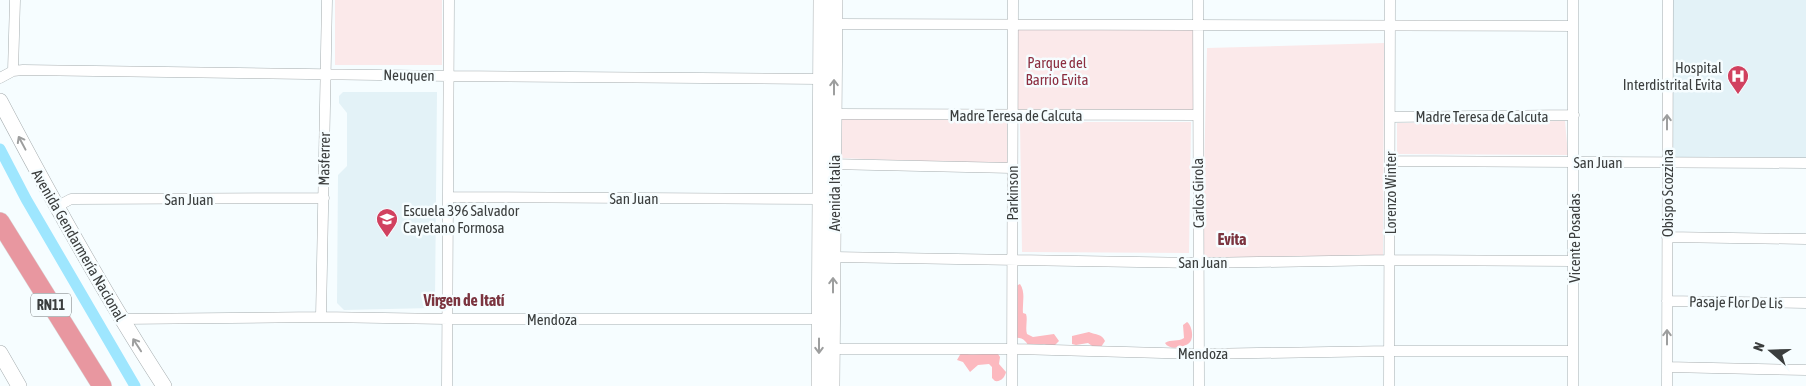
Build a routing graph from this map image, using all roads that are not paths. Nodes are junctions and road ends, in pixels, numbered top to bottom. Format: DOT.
graph roads {
  1 [pos="16,0"];
  2 [pos="326,0"];
  3 [pos="449,0"];
  4 [pos="821,0"];
  5 [pos="835,0"];
  6 [pos="1012,0"];
  7 [pos="1198,0"];
  8 [pos="1390,0"];
  9 [pos="1574,0"];
  10 [pos="1668,0"];
  11 [pos="835,24"];
  12 [pos="1012,25"];
  13 [pos="1198,26"];
  14 [pos="1390,26"];
  15 [pos="1573,26"];
  16 [pos="13,71"];
  17 [pos="325,74"];
  18 [pos="449,76"];
  19 [pos="0,78"];
  20 [pos="820,79"];
  21 [pos="0,102"];
  22 [pos="834,114"];
  23 [pos="1012,115"];
  24 [pos="1198,115"];
  25 [pos="1574,115"];
  26 [pos="1390,116"];
  27 [pos="1390,161"];
  28 [pos="1574,162"];
  29 [pos="1667,162"];
  30 [pos="1806,163"];
  31 [pos="827,164"];
  32 [pos="1012,168"];
  33 [pos="448,197"];
  34 [pos="324,198"];
  35 [pos="820,199"];
  36 [pos="56,207"];
  37 [pos="0,222"];
  38 [pos="1667,237"];
  39 [pos="1806,239"];
  40 [pos="833,257"];
  41 [pos="1012,259"];
  42 [pos="1390,260"];
  43 [pos="1574,260"];
  44 [pos="1199,263"];
  45 [pos="1667,301"];
  46 [pos="1806,303"];
  47 [pos="322,318"];
  48 [pos="826,318"];
  49 [pos="121,319"];
  50 [pos="447,319"];
  51 [pos="832,349"];
  52 [pos="1012,349"];
  53 [pos="1389,351"];
  54 [pos="1573,351"];
  55 [pos="0,353"];
  56 [pos="1199,354"];
  57 [pos="1667,367"];
  58 [pos="1806,370"];
  59 [pos="19,386"];
  60 [pos="102,386"];
  61 [pos="164,386"];
  62 [pos="447,386"];
  63 [pos="819,386"];
  64 [pos="832,386"];
  65 [pos="1012,386"];
  66 [pos="1199,386"];
  67 [pos="1389,386"];
  68 [pos="1573,386"];
  69 [pos="1667,386"];
  1 -- 16 [label="street"];
  2 -- 17 [label="street, Masferrer"];
  3 -- 18 [label="street"];
  4 -- 20 [label="main road, Avenida Italia"];
  5 -- 11 [label="main road, Avenida Italia"];
  6 -- 12 [label="street, Parkinson"];
  7 -- 13 [label="street, Carlos Girola"];
  8 -- 14 [label="street, Lorenzo Winter"];
  9 -- 15 [label="street, Vicente Posadas"];
  29 -- 10 [label="street, Obispo Scozzina, one-way"];
  11 -- 12 [label="street"];
  22 -- 11 [label="main road, Avenida Italia, one-way"];
  12 -- 13 [label="street"];
  12 -- 23 [label="street, Parkinson"];
  13 -- 14 [label="street"];
  13 -- 24 [label="street, Carlos Girola"];
  14 -- 15 [label="street"];
  14 -- 26 [label="street, Lorenzo Winter"];
  15 -- 25 [label="street, Vicente Posadas"];
  16 -- 17 [label="street, Neuquen"];
  16 -- 19 [label="street, Neuquen"];
  17 -- 18 [label="street, Neuquen"];
  17 -- 34 [label="street, Masferrer"];
  18 -- 20 [label="street, Neuquen"];
  18 -- 33 [label="street"];
  20 -- 31 [label="main road, Avenida Italia"];
  36 -- 21 [label="main road, Avenida Gendarmería Nacional, one-way"];
  22 -- 23 [label="street, Madre Teresa de Calcuta"];
  22 -- 31 [label="main road, Avenida Italia"];
  23 -- 24 [label="street, Madre Teresa de Calcuta"];
  23 -- 32 [label="street, Parkinson"];
  24 -- 44 [label="street, Carlos Girola"];
  25 -- 26 [label="street, Madre Teresa de Calcuta"];
  25 -- 28 [label="street, Vicente Posadas"];
  26 -- 27 [label="street, Lorenzo Winter"];
  27 -- 28 [label="street, San Juan"];
  27 -- 42 [label="street, Lorenzo Winter"];
  28 -- 29 [label="street, San Juan"];
  28 -- 43 [label="street, Vicente Posadas"];
  29 -- 30 [label="street, San Juan"];
  29 -- 38 [label="street, Obispo Scozzina"];
  31 -- 32 [label="street"];
  31 -- 35 [label="main road, Avenida Italia"];
  31 -- 40 [label="main road, Avenida Italia"];
  32 -- 41 [label="street, Parkinson"];
  33 -- 35 [label="street, San Juan"];
  33 -- 50 [label="street"];
  34 -- 36 [label="street, San Juan"];
  34 -- 47 [label="street, Masferrer"];
  35 -- 48 [label="main road, Avenida Italia"];
  36 -- 49 [label="main road, Avenida Gendarmería Nacional"];
  37 -- 60 [label="highway, RN11"];
  38 -- 39 [label="street"];
  38 -- 45 [label="street, Obispo Scozzina"];
  40 -- 41 [label="street, San Juan"];
  48 -- 40 [label="main road, Avenida Italia, one-way"];
  41 -- 44 [label="street, San Juan"];
  41 -- 52 [label="street, Parkinson"];
  42 -- 43 [label="street, San Juan"];
  42 -- 44 [label="street, San Juan"];
  42 -- 53 [label="street, Lorenzo Winter"];
  43 -- 54 [label="street, Vicente Posadas"];
  44 -- 56 [label="street, Carlos Girola"];
  45 -- 46 [label="street, Pasaje Flor De Lis"];
  57 -- 45 [label="street, Obispo Scozzina, one-way"];
  47 -- 49 [label="street, Mendoza"];
  47 -- 50 [label="street, Mendoza"];
  48 -- 50 [label="street, Mendoza"];
  48 -- 51 [label="main road, Avenida Italia"];
  48 -- 63 [label="main road, Avenida Italia, one-way"];
  61 -- 49 [label="main road, Avenida Gendarmería Nacional, one-way"];
  50 -- 62 [label="street"];
  51 -- 52 [label="street, Mendoza"];
  51 -- 64 [label="main road, Avenida Italia"];
  52 -- 56 [label="street, Mendoza"];
  52 -- 65 [label="street, Parkinson"];
  53 -- 54 [label="street, Mendoza"];
  53 -- 56 [label="street, Mendoza"];
  53 -- 67 [label="street, Lorenzo Winter"];
  54 -- 68 [label="street, Vicente Posadas"];
  55 -- 59 [label="main road"];
  56 -- 66 [label="street, Carlos Girola"];
  57 -- 58 [label="street"];
  57 -- 69 [label="street, Obispo Scozzina"];
}
